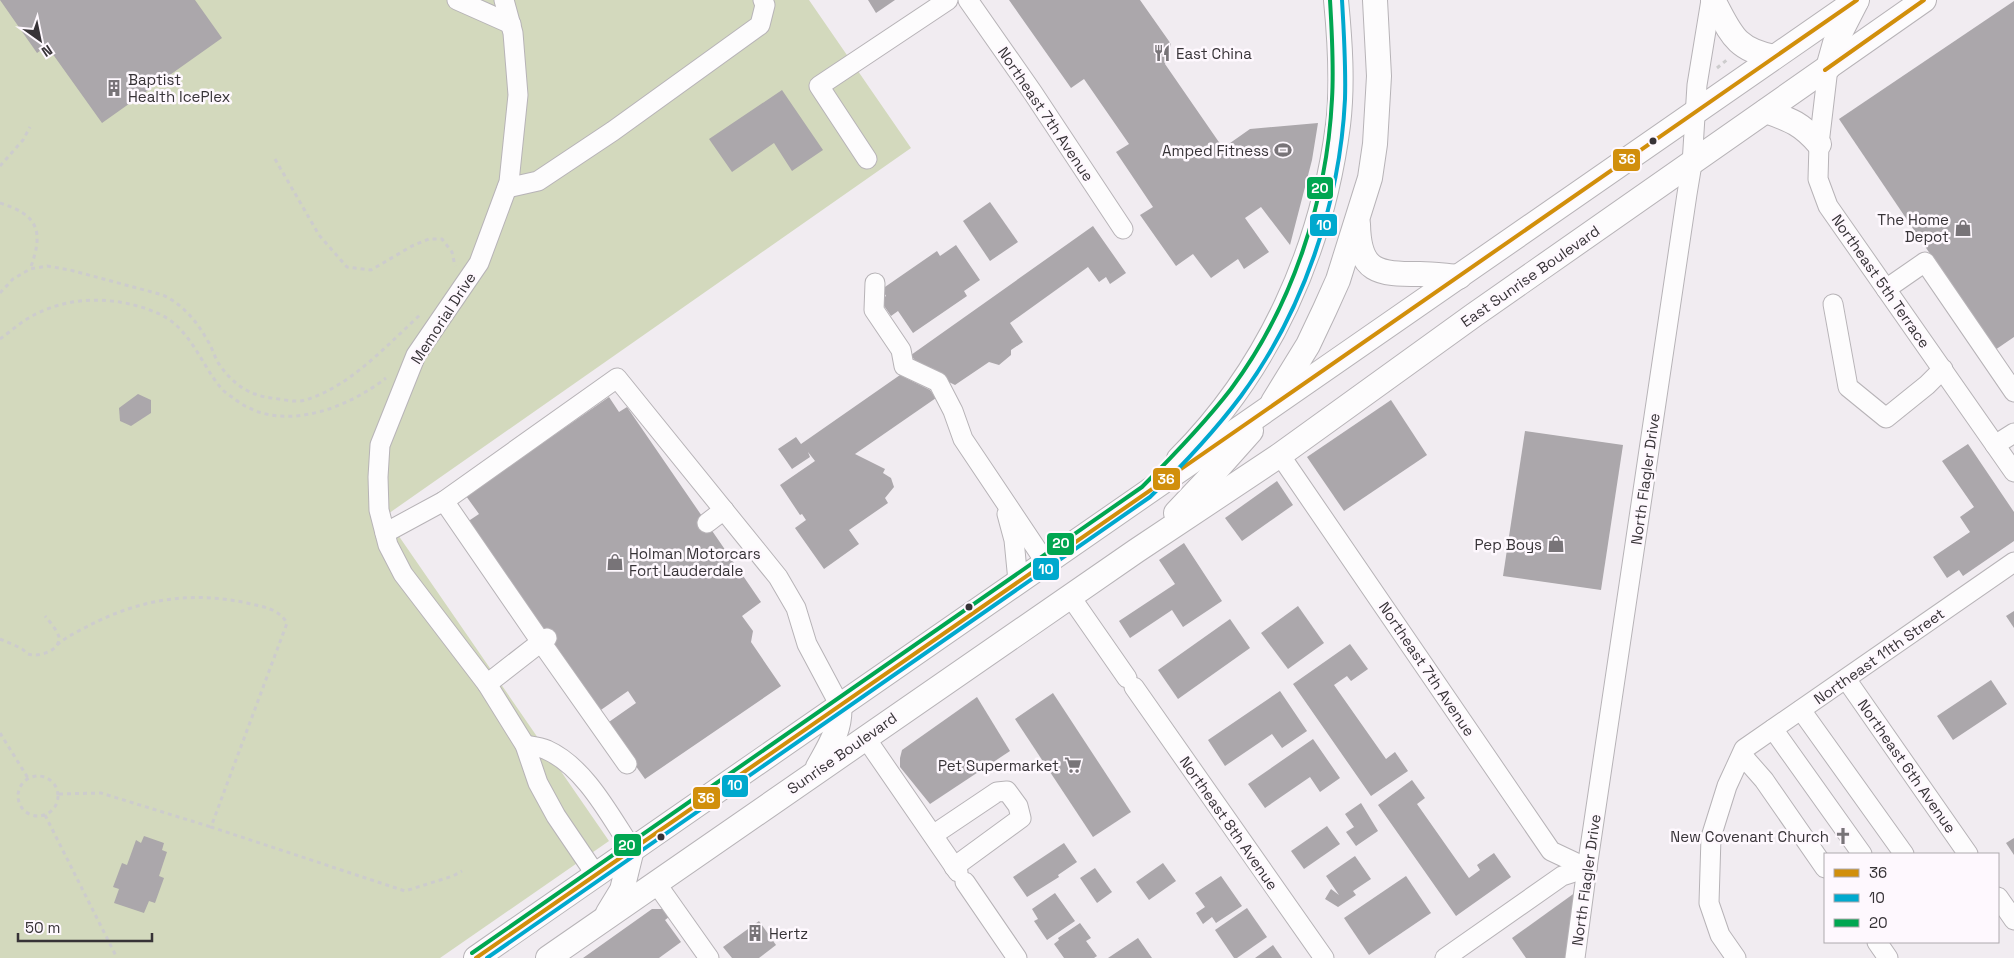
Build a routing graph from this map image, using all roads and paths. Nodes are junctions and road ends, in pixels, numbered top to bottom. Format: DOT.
graph roads {
  1 [pos="457,0"];
  2 [pos="504,0"];
  3 [pos="763,0"];
  4 [pos="948,0"];
  5 [pos="968,0"];
  6 [pos="1336,0"];
  7 [pos="1375,0"];
  8 [pos="1712,0"];
  9 [pos="1857,0"];
  10 [pos="1924,0"];
  11 [pos="510,24"];
  12 [pos="1735,54"];
  13 [pos="1774,57"];
  14 [pos="1717,68"];
  15 [pos="1828,68"];
  16 [pos="1766,111"];
  17 [pos="1696,112"];
  18 [pos="30,127"];
  19 [pos="1819,144"];
  20 [pos="275,159"];
  21 [pos="867,159"];
  22 [pos="1692,164"];
  23 [pos="0,166"];
  24 [pos="507,188"];
  25 [pos="0,203"];
  26 [pos="1358,219"];
  27 [pos="1123,229"];
  28 [pos="30,269"];
  29 [pos="452,271"];
  30 [pos="1459,277"];
  31 [pos="875,283"];
  32 [pos="1886,289"];
  33 [pos="0,293"];
  34 [pos="1833,304"];
  35 [pos="423,311"];
  36 [pos="0,339"];
  37 [pos="1942,370"];
  38 [pos="388,377"];
  39 [pos="2014,392"];
  40 [pos="1267,410"];
  41 [pos="2014,433"];
  42 [pos="1995,444"];
  43 [pos="1280,455"];
  44 [pos="2014,472"];
  45 [pos="1146,492"];
  46 [pos="444,501"];
  47 [pos="724,510"];
  48 [pos="707,523"];
  49 [pos="1015,526"];
  50 [pos="385,533"];
  51 [pos="1136,550"];
  52 [pos="2014,562"];
  53 [pos="1046,563"];
  54 [pos="1018,582"];
  55 [pos="1070,596"];
  56 [pos="46,616"];
  57 [pos="0,638"];
  58 [pos="544,640"];
  59 [pos="57,645"];
  60 [pos="1846,679"];
  61 [pos="487,684"];
  62 [pos="840,704"];
  63 [pos="1801,710"];
  64 [pos="1773,729"];
  65 [pos="0,733"];
  66 [pos="865,737"];
  67 [pos="525,745"];
  68 [pos="1743,752"];
  69 [pos="627,764"];
  70 [pos="816,771"];
  71 [pos="28,778"];
  72 [pos="59,794"];
  73 [pos="45,815"];
  74 [pos="211,827"];
  75 [pos="932,835"];
  76 [pos="632,849"];
  77 [pos="1861,853"];
  78 [pos="1903,853"];
  79 [pos="1967,853"];
  80 [pos="1824,867"];
  81 [pos="1587,868"];
  82 [pos="462,871"];
  83 [pos="959,874"];
  84 [pos="596,875"];
  85 [pos="656,883"];
  86 [pos="1999,898"];
  87 [pos="604,919"];
  88 [pos="2014,920"];
  89 [pos="1878,943"];
  90 [pos="117,958"];
  91 [pos="476,958"];
  92 [pos="548,958"];
  93 [pos="709,958"];
  94 [pos="1017,958"];
  95 [pos="1324,958"];
  96 [pos="1445,958"];
  97 [pos="1575,958"];
  98 [pos="1736,958"];
  99 [pos="1888,958"];
  1 -- 11 [label="street"];
  2 -- 11 [label="street, Memorial Drive"];
  3 -- 24 [label="street"];
  4 -- 21 [label="street"];
  5 -- 27 [label="street, Northeast 7th Avenue"];
  6 -- 45 [label="main road"];
  7 -- 26 [label="main road"];
  8 -- 13 [label="main road"];
  8 -- 17 [label="street, North Flagler Drive"];
  9 -- 13 [label="main road"];
  9 -- 15 [label="main road"];
  10 -- 15 [label="main road, East Sunrise Boulevard"];
  11 -- 24 [label="street, Memorial Drive"];
  12 -- 14 [label="path"];
  13 -- 17 [label="main road"];
  15 -- 16 [label="main road, East Sunrise Boulevard"];
  15 -- 19 [label="street, Northeast 5th Terrace"];
  16 -- 19 [label="main road"];
  16 -- 22 [label="main road, East Sunrise Boulevard"];
  17 -- 22 [label="street, North Flagler Drive"];
  17 -- 30 [label="main road"];
  18 -- 23 [label="path"];
  19 -- 32 [label="street, Northeast 5th Terrace"];
  20 -- 29 [label="path"];
  22 -- 43 [label="main road, East Sunrise Boulevard"];
  22 -- 81 [label="street, North Flagler Drive"];
  24 -- 50 [label="street, Memorial Drive"];
  25 -- 28 [label="path"];
  26 -- 30 [label="main road"];
  26 -- 40 [label="main road"];
  28 -- 33 [label="path"];
  28 -- 35 [label="path"];
  30 -- 40 [label="main road"];
  31 -- 49 [label="street"];
  32 -- 37 [label="street, Northeast 5th Terrace"];
  32 -- 39 [label="street"];
  34 -- 37 [label="street"];
  36 -- 38 [label="path"];
  37 -- 42 [label="street, Northeast 5th Terrace"];
  40 -- 45 [label="main road"];
  40 -- 51 [label="main road"];
  41 -- 42 [label="street"];
  42 -- 44 [label="street, Northeast 5th Terrace"];
  43 -- 51 [label="main road, East Sunrise Boulevard"];
  43 -- 81 [label="street, Northeast 7th Avenue"];
  45 -- 53 [label="main road"];
  46 -- 47 [label="street"];
  46 -- 50 [label="street"];
  46 -- 58 [label="street"];
  47 -- 48 [label="street"];
  47 -- 62 [label="street"];
  49 -- 53 [label="street"];
  49 -- 54 [label="street"];
  50 -- 61 [label="street, Memorial Drive"];
  51 -- 55 [label="main road, Sunrise Boulevard"];
  52 -- 60 [label="street, Northeast 11th Street"];
  53 -- 54 [label="main road"];
  54 -- 62 [label="main road"];
  55 -- 66 [label="main road, Sunrise Boulevard"];
  55 -- 95 [label="street, Northeast 8th Avenue"];
  56 -- 59 [label="path"];
  57 -- 59 [label="path"];
  58 -- 61 [label="street"];
  58 -- 69 [label="street"];
  59 -- 74 [label="path"];
  60 -- 63 [label="street, Northeast 11th Street"];
  60 -- 79 [label="street, Northeast 6th Avenue"];
  61 -- 67 [label="street, Memorial Drive"];
  62 -- 70 [label="main road"];
  62 -- 76 [label="main road"];
  63 -- 64 [label="street, Northeast 11th Street"];
  63 -- 78 [label="street"];
  64 -- 68 [label="street, Northeast 11th Street"];
  64 -- 77 [label="street"];
  65 -- 71 [label="path"];
  66 -- 70 [label="main road, Sunrise Boulevard"];
  66 -- 75 [label="street"];
  67 -- 76 [label="street"];
  67 -- 84 [label="street, Memorial Drive"];
  68 -- 80 [label="street"];
  68 -- 98 [label="street"];
  70 -- 85 [label="main road, Sunrise Boulevard"];
  71 -- 72 [label="path"];
  71 -- 73 [label="path"];
  72 -- 73 [label="path"];
  72 -- 74 [label="path"];
  73 -- 90 [label="path"];
  74 -- 82 [label="path"];
  75 -- 83 [label="street"];
  75 -- 83 [label="street"];
  76 -- 84 [label="main road"];
  76 -- 87 [label="main road"];
  81 -- 96 [label="street"];
  81 -- 97 [label="street, North Flagler Drive"];
  83 -- 94 [label="street"];
  84 -- 91 [label="main road"];
  85 -- 87 [label="main road, Sunrise Boulevard"];
  85 -- 93 [label="street"];
  86 -- 88 [label="street"];
  87 -- 92 [label="main road, Sunrise Boulevard"];
  89 -- 99 [label="street"];
}
